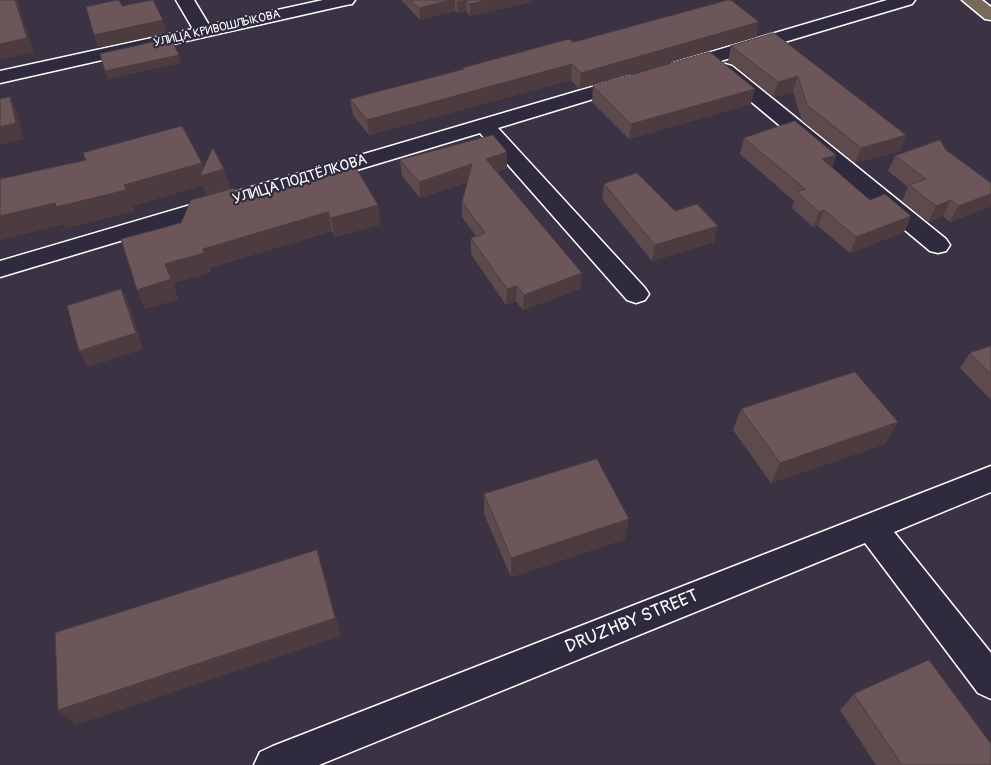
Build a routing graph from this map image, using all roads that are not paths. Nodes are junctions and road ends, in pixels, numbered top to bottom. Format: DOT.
graph roads {
  1 [pos="185,0"];
  2 [pos="346,0"];
  3 [pos="906,0"];
  4 [pos="970,0"];
  5 [pos="991,15"];
  6 [pos="204,32"];
  7 [pos="710,58"];
  8 [pos="0,78"];
  9 [pos="484,125"];
  10 [pos="938,245"];
  11 [pos="0,269"];
  12 [pos="636,294"];
  13 [pos="991,479"];
  14 [pos="871,527"];
  15 [pos="991,681"];
  16 [pos="273,765"];
  1 -- 6 [label="street"];
  2 -- 6 [label="street, УЛИЦА КРИВОШЛЫКОВА"];
  3 -- 7 [label="street, УЛИЦА ПОДТЁЛКОВА"];
  4 -- 5 [label="main road"];
  6 -- 8 [label="street, УЛИЦА КРИВОШЛЫКОВА"];
  7 -- 9 [label="street, УЛИЦА ПОДТЁЛКОВА"];
  7 -- 10 [label="street"];
  9 -- 11 [label="street, УЛИЦА ПОДТЁЛКОВА"];
  9 -- 12 [label="street"];
  13 -- 14 [label="street, DRUZHBY STREET"];
  14 -- 15 [label="street"];
  14 -- 16 [label="street, DRUZHBY STREET"];
}
